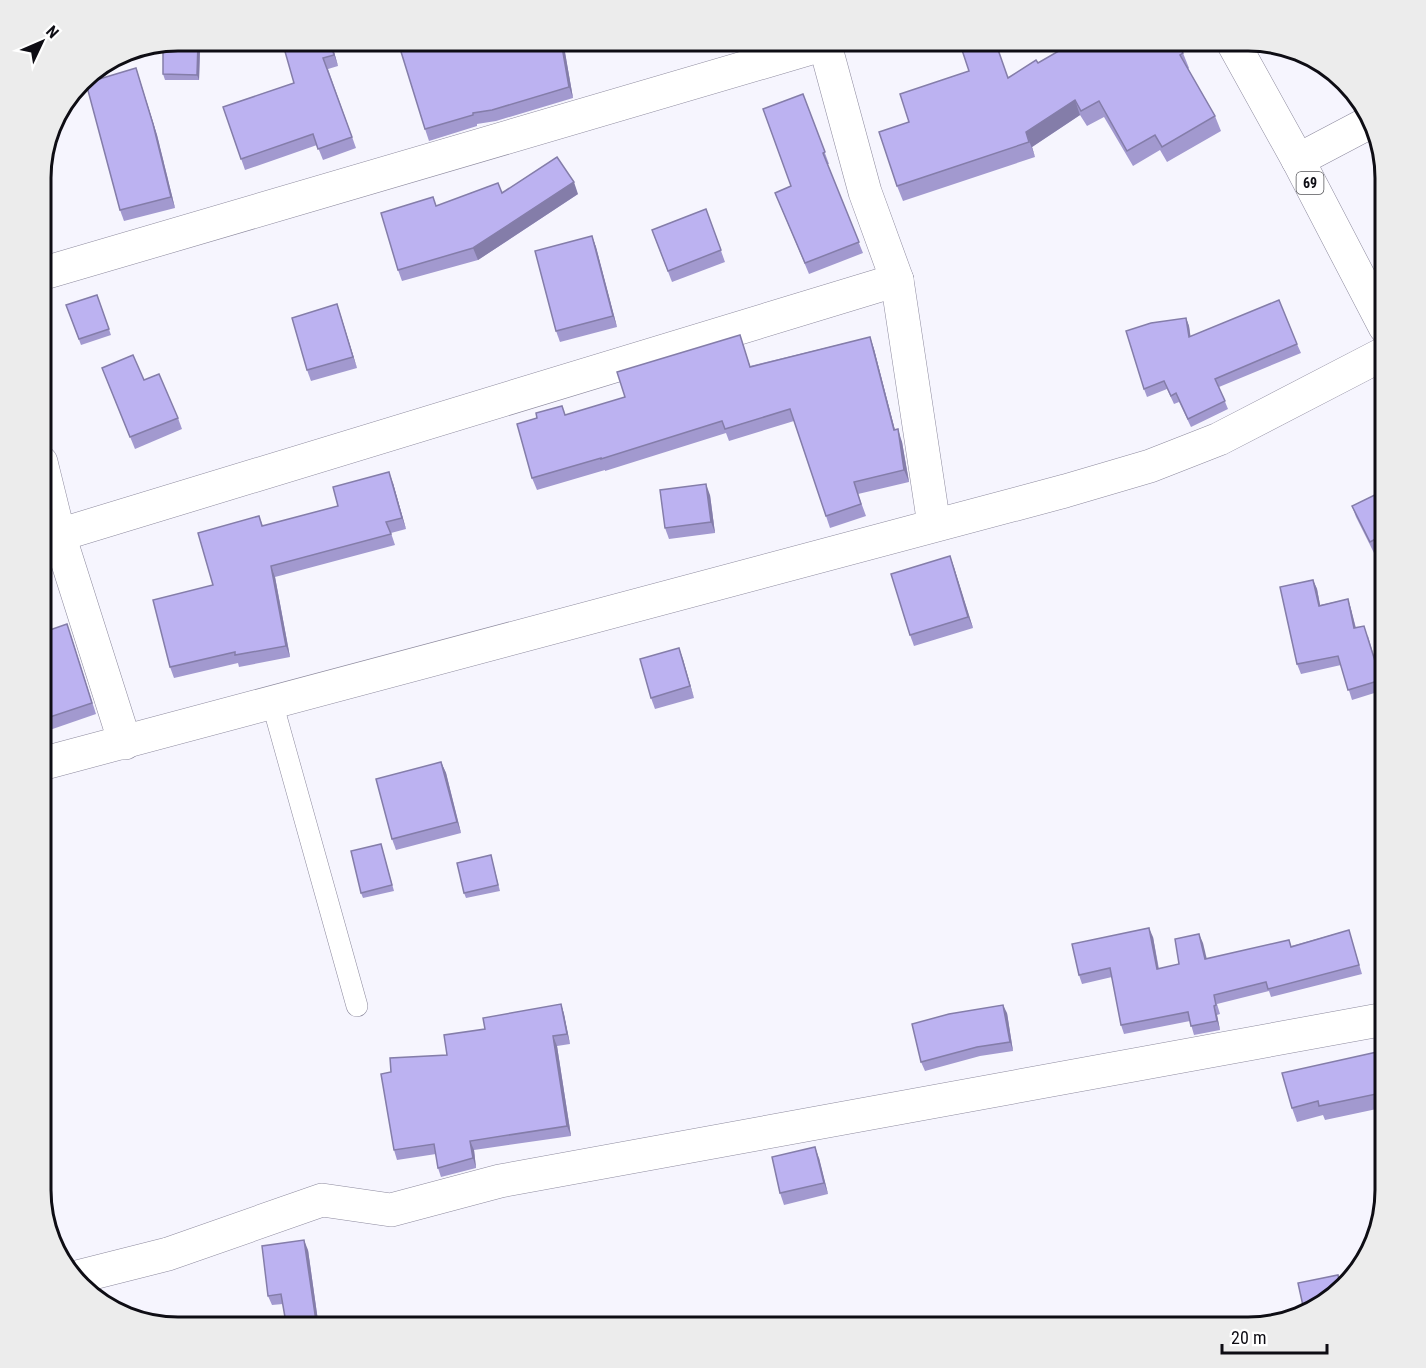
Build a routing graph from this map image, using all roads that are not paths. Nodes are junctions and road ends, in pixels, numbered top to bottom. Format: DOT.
graph roads {
  1 [pos="795,51"];
  2 [pos="827,51"];
  3 [pos="1238,51"];
  4 [pos="1363,125"];
  5 [pos="1298,160"];
  6 [pos="51,271"];
  7 [pos="897,280"];
  8 [pos="1375,306"];
  9 [pos="1375,359"];
  10 [pos="51,503"];
  11 [pos="934,525"];
  12 [pos="59,535"];
  13 [pos="272,702"];
  14 [pos="125,743"];
  15 [pos="51,762"];
  16 [pos="357,1006"];
  17 [pos="1375,1021"];
  18 [pos="83,1275"];
  1 -- 6 [label="street"];
  2 -- 7 [label="street"];
  3 -- 5 [label="street, 69"];
  4 -- 5 [label="street"];
  5 -- 8 [label="street, 69"];
  7 -- 11 [label="street"];
  7 -- 12 [label="street"];
  9 -- 11 [label="street"];
  10 -- 12 [label="street"];
  11 -- 13 [label="street"];
  12 -- 14 [label="street"];
  13 -- 14 [label="street"];
  13 -- 16 [label="lane"];
  14 -- 15 [label="street"];
  17 -- 18 [label="street"];
}
